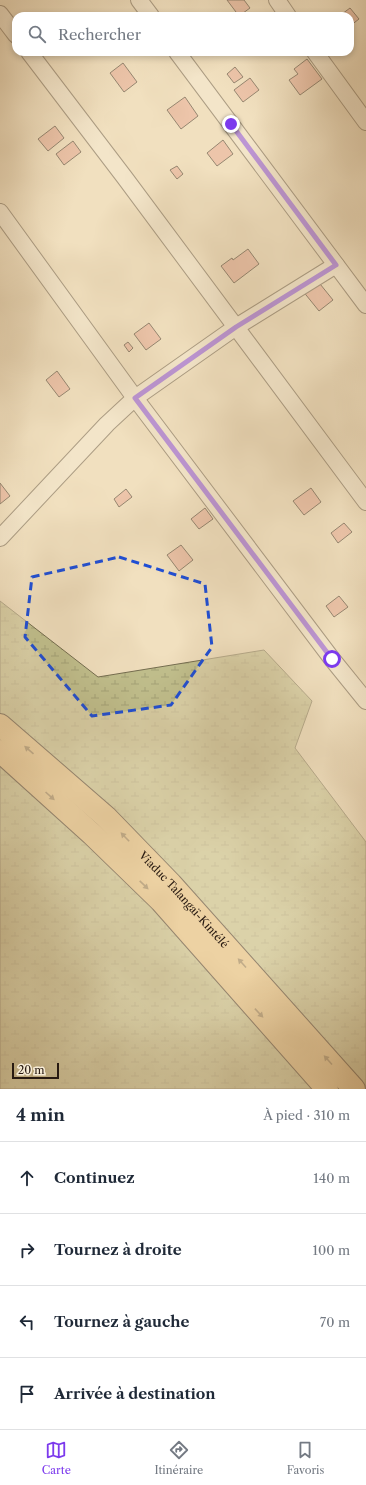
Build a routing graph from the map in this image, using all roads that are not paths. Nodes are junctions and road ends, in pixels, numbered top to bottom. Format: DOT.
graph roads {
  1 [pos="139,0"];
  2 [pos="277,0"];
  3 [pos="147,12"];
  4 [pos="285,12"];
  5 [pos="0,14"];
  6 [pos="12,30"];
  7 [pos="32,56"];
  8 [pos="180,56"];
  9 [pos="318,56"];
  10 [pos="366,122"];
  11 [pos="0,212"];
  12 [pos="336,265"];
  13 [pos="366,305"];
  14 [pos="236,327"];
  15 [pos="135,398"];
  16 [pos="366,502"];
  17 [pos="1,536"];
  18 [pos="366,701"];
  19 [pos="0,725"];
  20 [pos="0,751"];
  21 [pos="327,1089"];
  22 [pos="354,1089"];
  1 -- 3 [label="street"];
  2 -- 4 [label="street"];
  5 -- 6 [label="street"];
  7 -- 14 [label="street"];
  8 -- 12 [label="street"];
  9 -- 10 [label="street"];
  11 -- 15 [label="street"];
  12 -- 13 [label="street"];
  12 -- 14 [label="street"];
  14 -- 15 [label="street"];
  14 -- 16 [label="street"];
  15 -- 17 [label="street"];
  15 -- 18 [label="street"];
  22 -- 19 [label="highway, Viaduc Talangaï-Kintélé, one-way"];
  20 -- 21 [label="highway, Viaduc Talangaï-Kintélé, one-way"];
}
